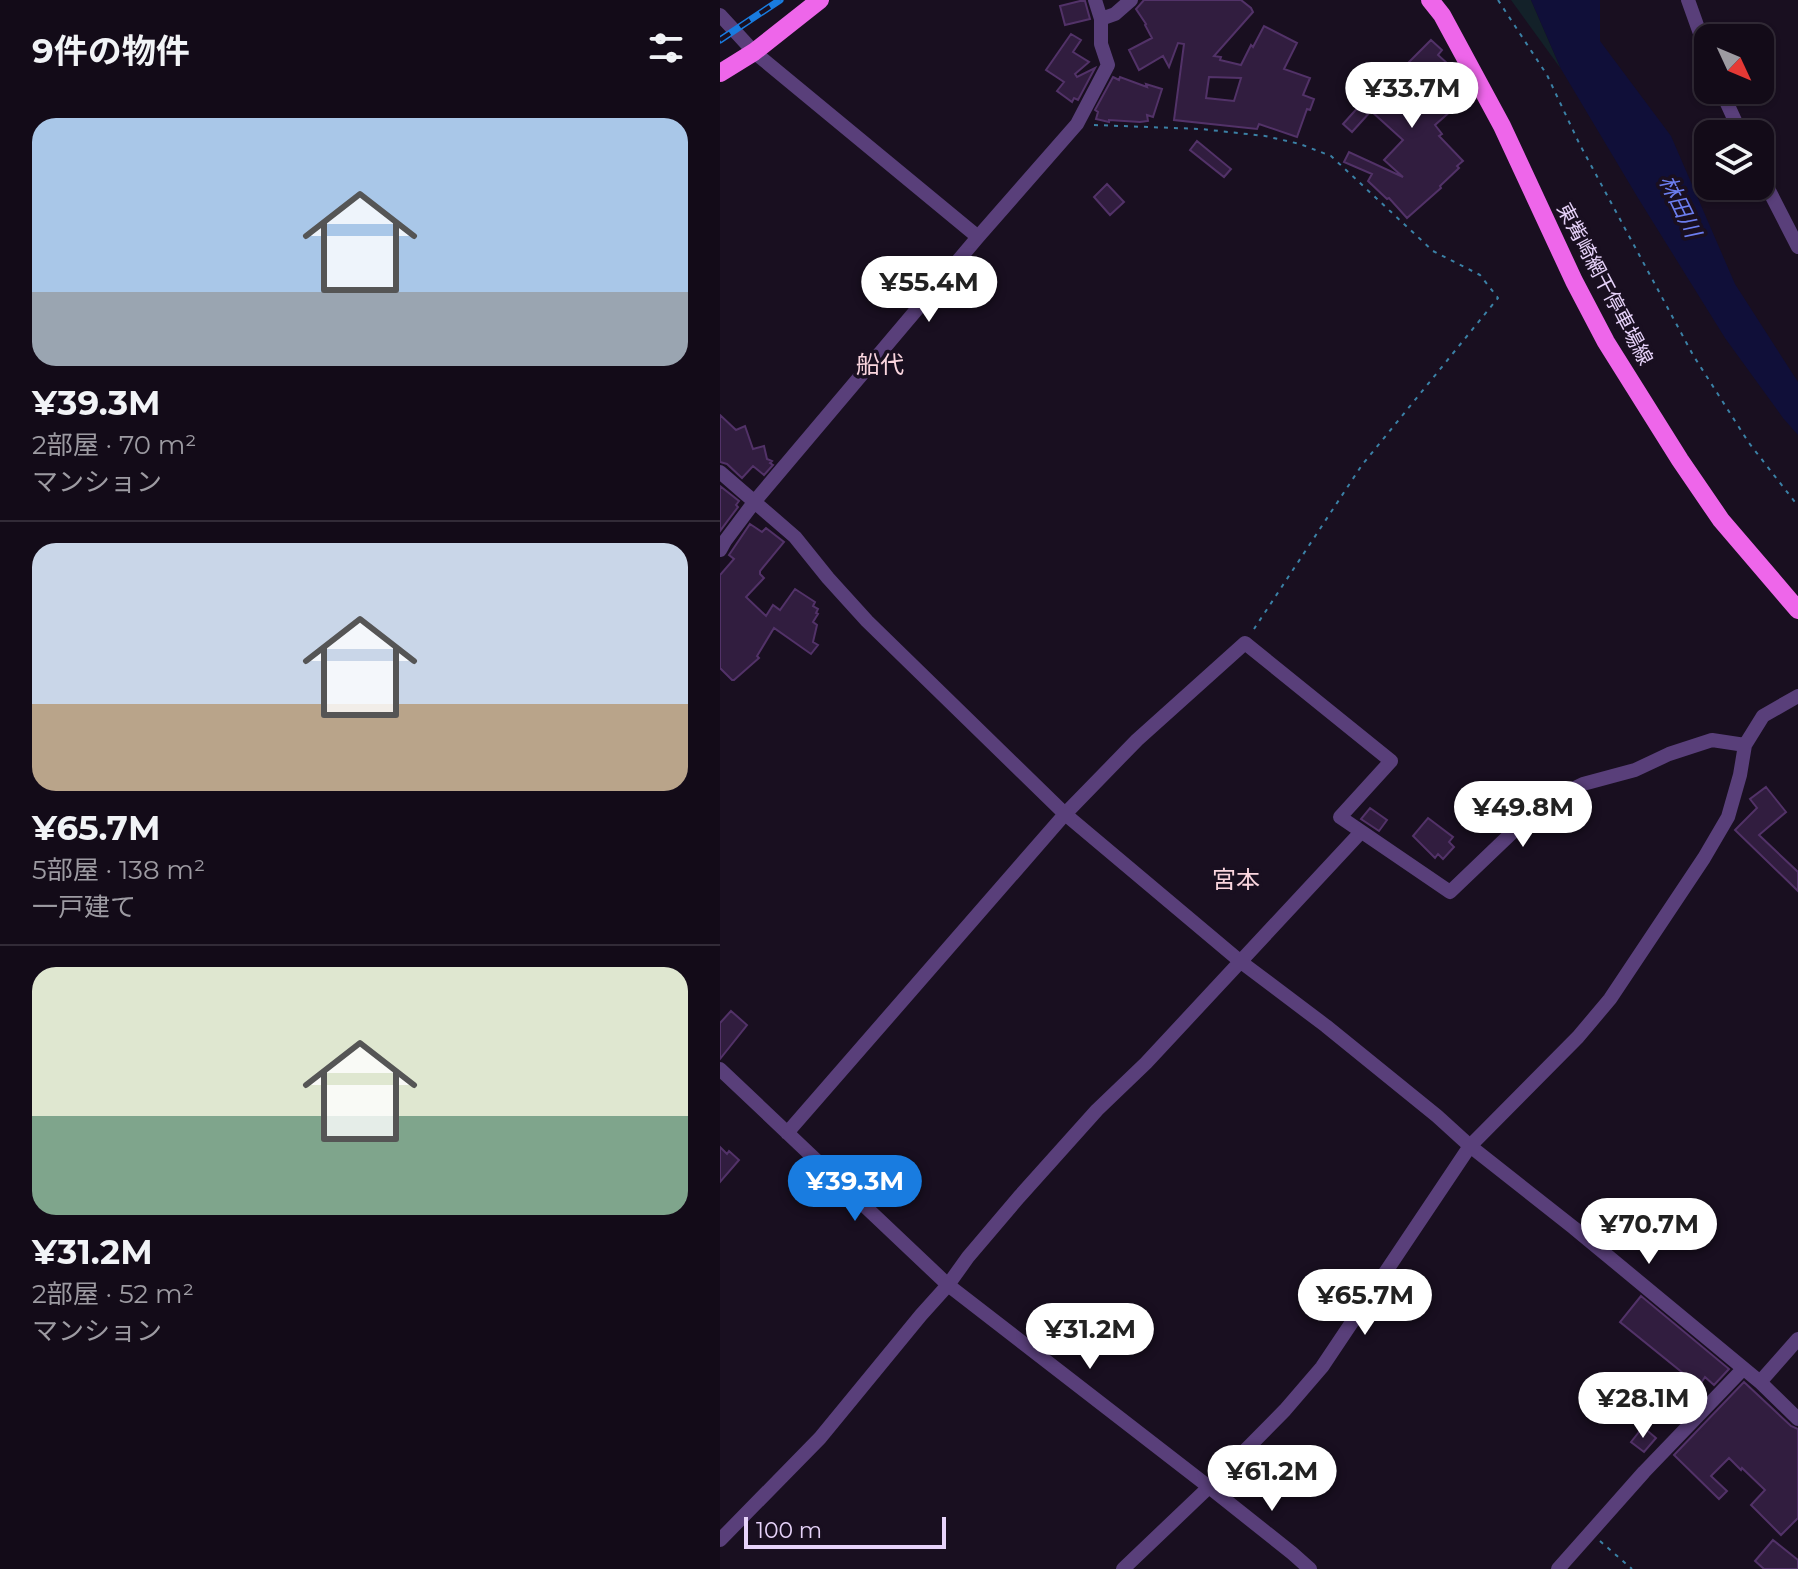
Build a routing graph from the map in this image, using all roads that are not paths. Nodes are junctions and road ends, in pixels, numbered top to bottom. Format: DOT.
graph roads {
  1 [pos="820,0"];
  2 [pos="1095,0"];
  3 [pos="1131,0"];
  4 [pos="1430,0"];
  5 [pos="1688,0"];
  6 [pos="720,15"];
  7 [pos="1101,19"];
  8 [pos="1697,24"];
  9 [pos="754,52"];
  10 [pos="720,73"];
  11 [pos="1774,200"];
  12 [pos="978,237"];
  13 [pos="1798,247"];
  14 [pos="720,472"];
  15 [pos="755,501"];
  16 [pos="720,550"];
  17 [pos="1798,610"];
  18 [pos="1798,696"];
  19 [pos="1745,745"];
  20 [pos="1065,814"];
  21 [pos="1361,832"];
  22 [pos="1241,962"];
  23 [pos="720,1069"];
  24 [pos="787,1133"];
  25 [pos="1470,1146"];
  26 [pos="948,1285"];
  27 [pos="1798,1339"];
  28 [pos="1743,1369"];
  29 [pos="1760,1382"];
  30 [pos="1798,1419"];
  31 [pos="1209,1487"];
  32 [pos="720,1540"];
  33 [pos="1123,1569"];
  34 [pos="1310,1569"];
  35 [pos="1558,1569"];
  1 -- 9 [label="main road"];
  2 -- 7 [label="street"];
  3 -- 7 [label="street"];
  4 -- 17 [label="main road, 東觜崎網干停車場線"];
  5 -- 8 [label="street"];
  6 -- 9 [label="street"];
  7 -- 12 [label="street"];
  9 -- 10 [label="main road"];
  9 -- 12 [label="street"];
  11 -- 13 [label="street"];
  12 -- 15 [label="street"];
  14 -- 15 [label="street"];
  15 -- 16 [label="street"];
  15 -- 20 [label="street"];
  18 -- 19 [label="street"];
  19 -- 21 [label="street"];
  19 -- 25 [label="street"];
  20 -- 21 [label="street"];
  20 -- 22 [label="street"];
  20 -- 24 [label="street"];
  21 -- 22 [label="street"];
  22 -- 25 [label="street"];
  22 -- 26 [label="street"];
  23 -- 24 [label="street"];
  24 -- 26 [label="street"];
  25 -- 28 [label="street"];
  25 -- 31 [label="street"];
  26 -- 31 [label="street"];
  26 -- 32 [label="street"];
  27 -- 29 [label="street"];
  28 -- 29 [label="street"];
  28 -- 35 [label="street"];
  29 -- 30 [label="street"];
  31 -- 33 [label="street"];
  31 -- 34 [label="street"];
}
